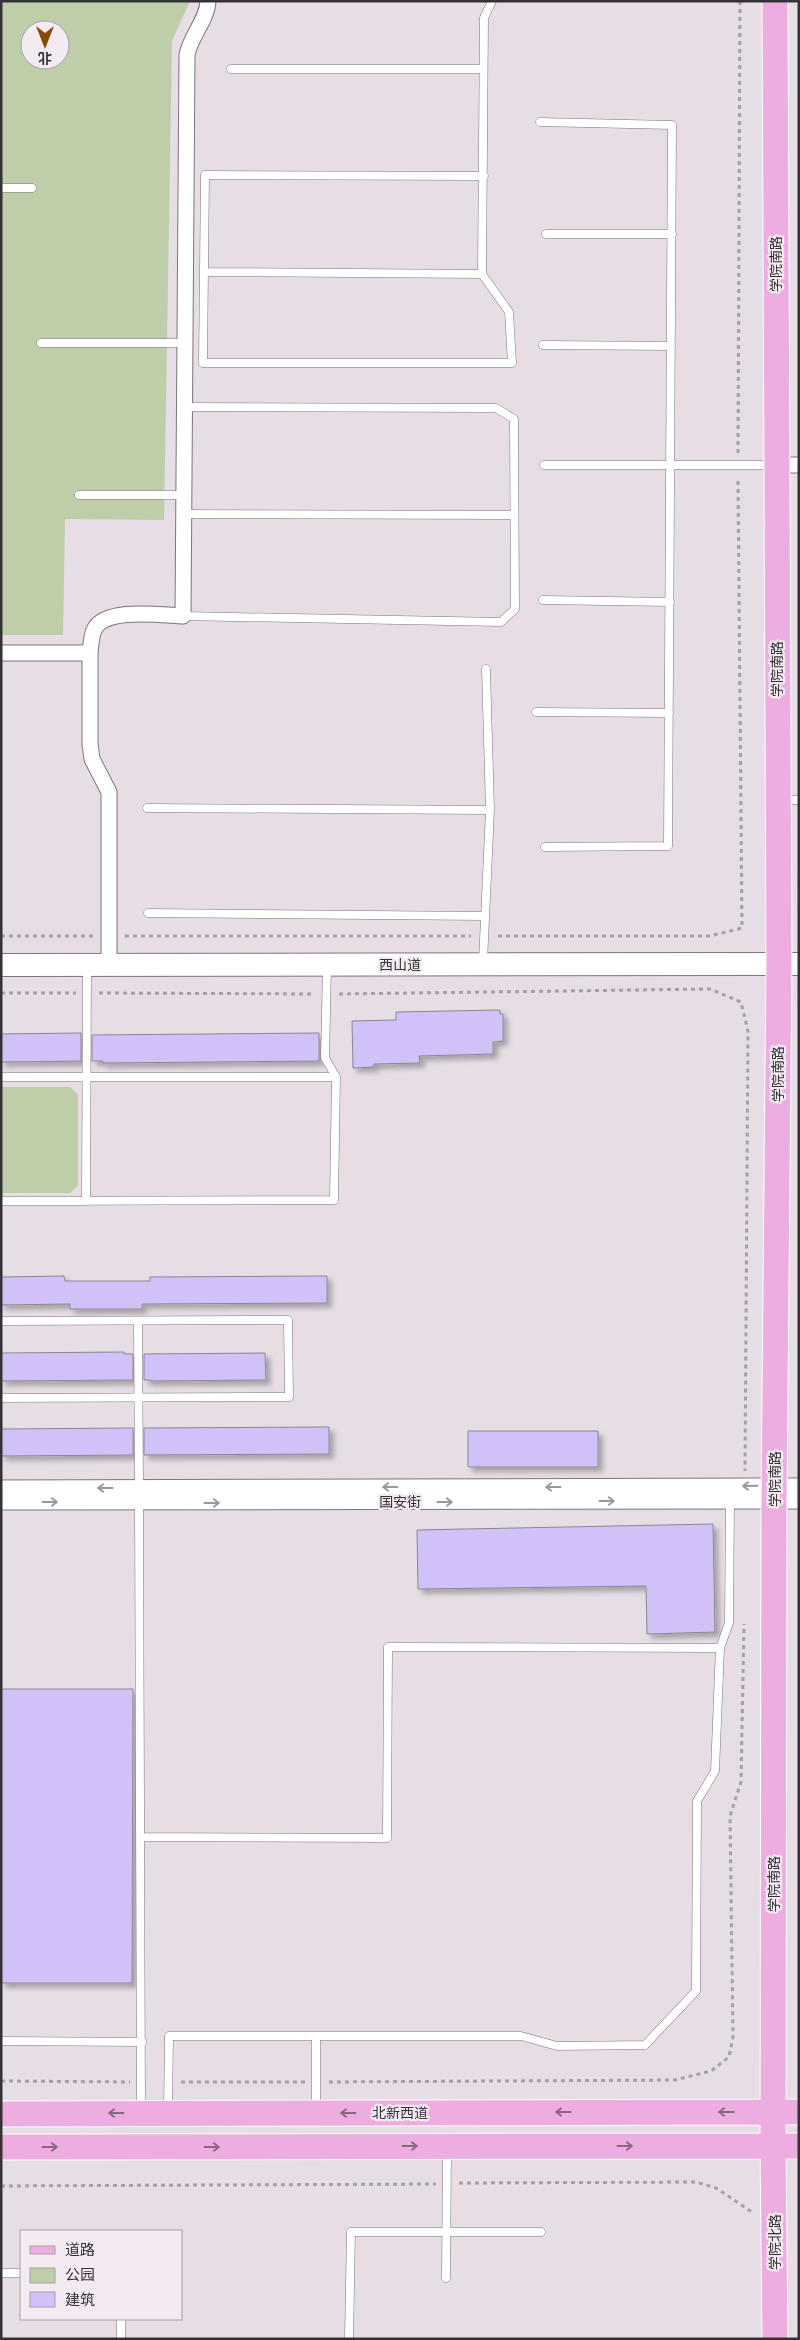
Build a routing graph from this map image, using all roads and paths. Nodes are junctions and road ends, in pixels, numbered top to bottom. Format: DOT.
graph roads {
  1 [pos="208,1"];
  2 [pos="492,1"];
  3 [pos="775,1"];
  4 [pos="231,69"];
  5 [pos="482,69"];
  6 [pos="540,122"];
  7 [pos="484,176"];
  8 [pos="1,188"];
  9 [pos="32,188"];
  10 [pos="546,234"];
  11 [pos="672,234"];
  12 [pos="204,272"];
  13 [pos="482,274"];
  14 [pos="41,343"];
  15 [pos="184,343"];
  16 [pos="543,345"];
  17 [pos="671,346"];
  18 [pos="184,407"];
  19 [pos="544,465"];
  20 [pos="671,465"];
  21 [pos="787,465"];
  22 [pos="79,495"];
  23 [pos="183,495"];
  24 [pos="183,514"];
  25 [pos="514,515"];
  26 [pos="543,600"];
  27 [pos="670,602"];
  28 [pos="183,616"];
  29 [pos="1,653"];
  30 [pos="90,653"];
  31 [pos="486,669"];
  32 [pos="536,712"];
  33 [pos="669,713"];
  34 [pos="789,800"];
  35 [pos="147,808"];
  36 [pos="490,810"];
  37 [pos="545,847"];
  38 [pos="148,913"];
  39 [pos="485,916"];
  40 [pos="742,928"];
  41 [pos="1,936"];
  42 [pos="109,936"];
  43 [pos="484,936"];
  44 [pos="483,964"];
  45 [pos="789,964"];
  46 [pos="1,965"];
  47 [pos="98,965"];
  48 [pos="327,965"];
  49 [pos="1,993"];
  50 [pos="88,993"];
  51 [pos="325,994"];
  52 [pos="741,1002"];
  53 [pos="1,1077"];
  54 [pos="87,1077"];
  55 [pos="336,1077"];
  56 [pos="1,1201"];
  57 [pos="86,1201"];
  58 [pos="1,1321"];
  59 [pos="138,1321"];
  60 [pos="138,1397"];
  61 [pos="1,1398"];
  62 [pos="1,1488"];
  63 [pos="782,1491"];
  64 [pos="139,1495"];
  65 [pos="730,1500"];
  66 [pos="799,1501"];
  67 [pos="1,1502"];
  68 [pos="720,1648"];
  69 [pos="141,1837"];
  70 [pos="316,2036"];
  71 [pos="1,2041"];
  72 [pos="142,2042"];
  73 [pos="675,2080"];
  74 [pos="1,2081"];
  75 [pos="142,2082"];
  76 [pos="168,2082"];
  77 [pos="316,2082"];
  78 [pos="787,2112"];
  79 [pos="141,2113"];
  80 [pos="168,2113"];
  81 [pos="1,2114"];
  82 [pos="316,2114"];
  83 [pos="447,2146"];
  84 [pos="773,2146"];
  85 [pos="799,2146"];
  86 [pos="1,2147"];
  87 [pos="447,2184"];
  88 [pos="1,2186"];
  89 [pos="728,2198"];
  90 [pos="446,2232"];
  91 [pos="541,2232"];
  92 [pos="1,2273"];
  93 [pos="20,2273"];
  94 [pos="446,2278"];
  95 [pos="121,2320"];
  96 [pos="121,2339"];
  97 [pos="349,2339"];
  98 [pos="775,2339"];
  1 -- 15 [label="street"];
  2 -- 5 [label="lane"];
  3 -- 21 [label="main road, 学院南路"];
  4 -- 5 [label="lane"];
  5 -- 7 [label="lane"];
  6 -- 11 [label="lane"];
  7 -- 12 [label="lane"];
  7 -- 13 [label="lane"];
  8 -- 9 [label="lane"];
  10 -- 11 [label="lane"];
  11 -- 17 [label="lane"];
  12 -- 13 [label="lane"];
  12 -- 13 [label="lane"];
  14 -- 15 [label="lane"];
  15 -- 18 [label="street"];
  16 -- 17 [label="lane"];
  17 -- 20 [label="lane"];
  18 -- 23 [label="street"];
  18 -- 25 [label="lane"];
  19 -- 20 [label="lane"];
  20 -- 21 [label="lane"];
  20 -- 27 [label="lane"];
  21 -- 34 [label="main road, 学院南路"];
  22 -- 23 [label="lane"];
  23 -- 24 [label="street"];
  24 -- 25 [label="lane"];
  24 -- 28 [label="street"];
  25 -- 28 [label="lane"];
  26 -- 27 [label="lane"];
  27 -- 33 [label="lane"];
  28 -- 30 [label="street"];
  29 -- 30 [label="street"];
  30 -- 42 [label="street"];
  31 -- 36 [label="lane"];
  32 -- 33 [label="lane"];
  33 -- 37 [label="lane"];
  34 -- 45 [label="main road, 学院南路"];
  35 -- 36 [label="lane"];
  36 -- 39 [label="lane"];
  38 -- 39 [label="lane"];
  39 -- 43 [label="lane"];
  40 -- 43 [label="path"];
  41 -- 42 [label="path"];
  42 -- 43 [label="path"];
  42 -- 47 [label="street"];
  43 -- 44 [label="lane"];
  44 -- 45 [label="street, 西山道"];
  44 -- 48 [label="street, 西山道"];
  45 -- 63 [label="main road, 学院南路"];
  46 -- 47 [label="street, 西山道"];
  47 -- 48 [label="street, 西山道"];
  47 -- 50 [label="lane"];
  48 -- 51 [label="lane"];
  49 -- 50 [label="path"];
  50 -- 51 [label="path"];
  50 -- 54 [label="lane"];
  51 -- 52 [label="path"];
  51 -- 55 [label="lane"];
  53 -- 54 [label="lane"];
  54 -- 55 [label="lane"];
  54 -- 57 [label="lane"];
  55 -- 57 [label="lane"];
  56 -- 57 [label="lane"];
  58 -- 59 [label="lane"];
  59 -- 60 [label="lane"];
  59 -- 60 [label="lane"];
  60 -- 61 [label="lane"];
  60 -- 64 [label="lane"];
  64 -- 62 [label="street, 国安街, one-way"];
  63 -- 64 [label="street, 国安街, one-way"];
  63 -- 65 [label="street, 国安街"];
  63 -- 66 [label="street, 国安街"];
  63 -- 78 [label="main road, 学院南路"];
  64 -- 65 [label="street, 国安街, one-way"];
  67 -- 64 [label="street, 国安街, one-way"];
  64 -- 69 [label="lane"];
  65 -- 68 [label="lane"];
  68 -- 69 [label="lane"];
  68 -- 70 [label="lane"];
  69 -- 72 [label="lane"];
  70 -- 76 [label="lane"];
  70 -- 77 [label="lane"];
  71 -- 72 [label="lane"];
  72 -- 75 [label="lane"];
  73 -- 77 [label="path"];
  74 -- 75 [label="path"];
  75 -- 79 [label="lane"];
  76 -- 77 [label="path"];
  76 -- 80 [label="lane"];
  77 -- 82 [label="lane"];
  78 -- 82 [label="main road, 北新西道, one-way"];
  78 -- 84 [label="main road, 学院南路"];
  79 -- 80 [label="main road, 北新西道"];
  79 -- 81 [label="main road, 北新西道, one-way"];
  80 -- 82 [label="main road, 北新西道"];
  83 -- 84 [label="main road, one-way"];
  86 -- 83 [label="main road, one-way"];
  83 -- 87 [label="lane"];
  84 -- 85 [label="main road"];
  84 -- 98 [label="main road, 学院北路"];
  87 -- 88 [label="path"];
  87 -- 89 [label="path"];
  87 -- 90 [label="lane"];
  90 -- 91 [label="lane"];
  90 -- 94 [label="lane"];
  90 -- 97 [label="lane"];
  92 -- 93 [label="lane"];
  95 -- 96 [label="lane"];
}
